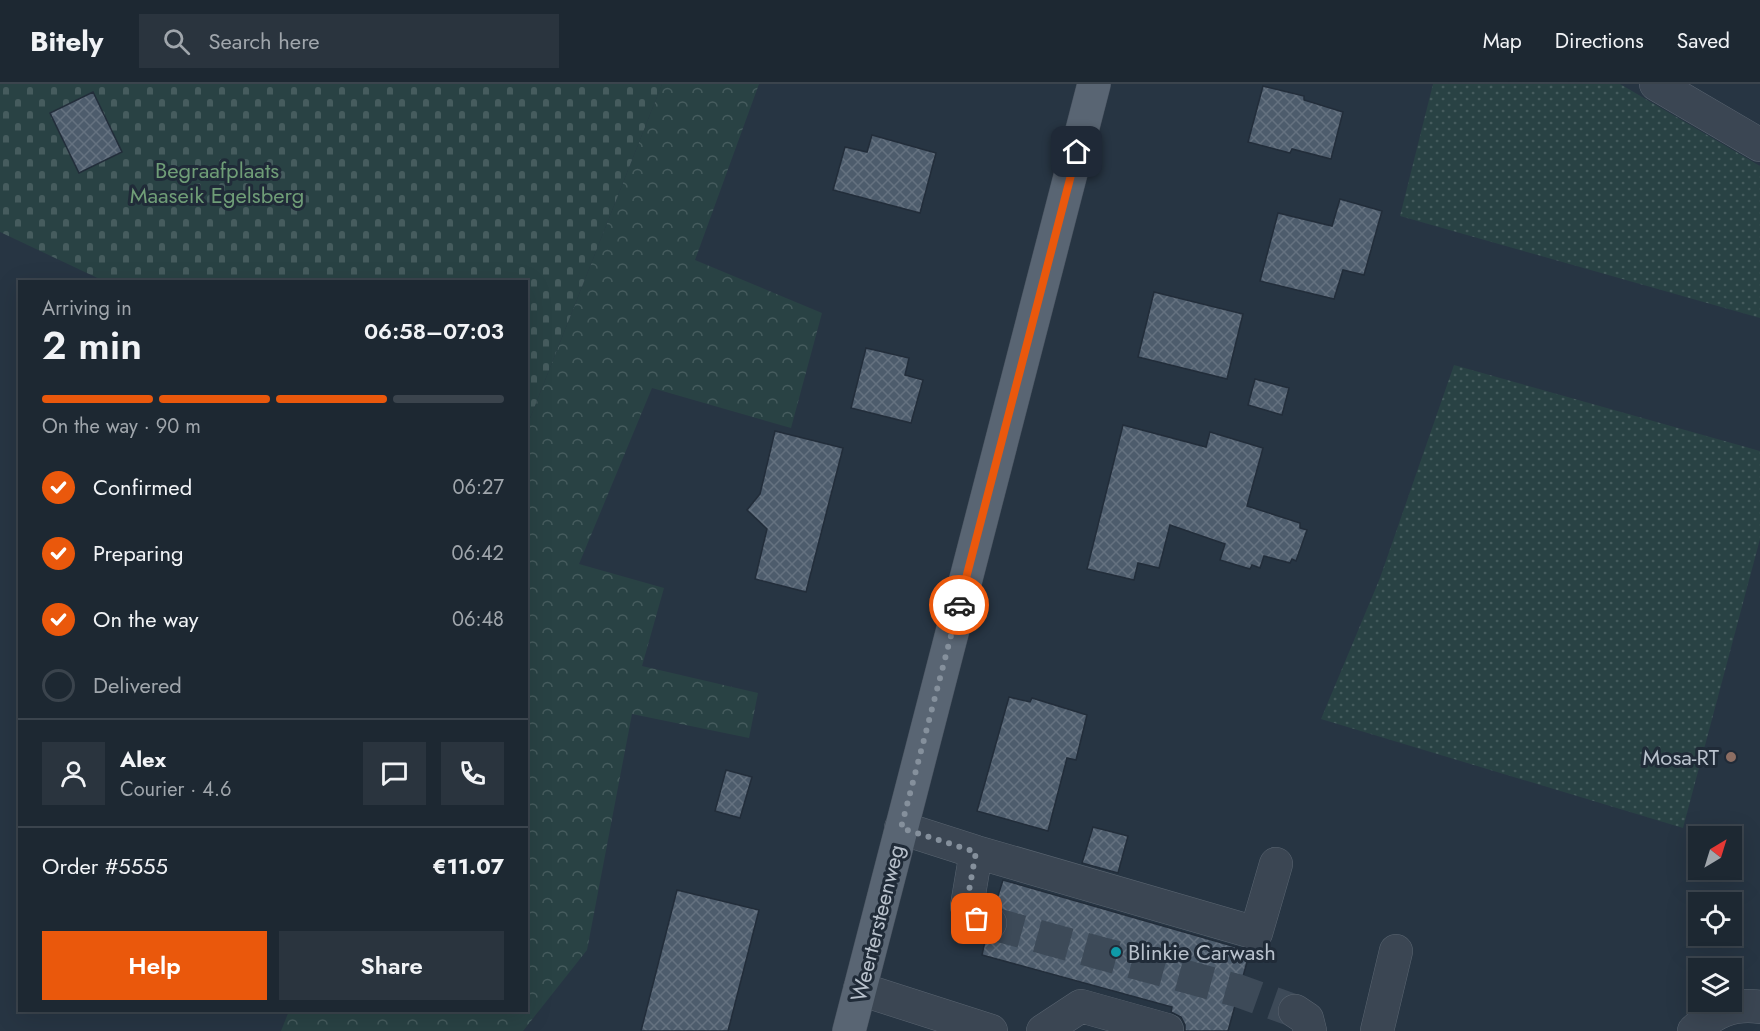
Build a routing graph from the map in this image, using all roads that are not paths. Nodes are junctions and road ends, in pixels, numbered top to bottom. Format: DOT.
graph roads {
  1 [pos="1094,84"];
  2 [pos="1656,84"];
  3 [pos="1760,145"];
  4 [pos="901,828"];
  5 [pos="976,852"];
  6 [pos="1276,864"];
  7 [pos="990,923"];
  8 [pos="1396,951"];
  9 [pos="860,989"];
  10 [pos="1760,1007"];
  11 [pos="1167,1030"];
  12 [pos="849,1031"];
  13 [pos="991,1031"];
  14 [pos="1043,1031"];
  15 [pos="1377,1031"];
  16 [pos="1695,1031"];
  1 -- 4 [label="main road, Weertersteenweg"];
  2 -- 3 [label="street"];
  4 -- 5 [label="street"];
  4 -- 9 [label="main road, Weertersteenweg"];
  5 -- 6 [label="street"];
  5 -- 7 [label="street"];
  8 -- 15 [label="street"];
  9 -- 12 [label="main road, Weertersteenweg"];
  9 -- 13 [label="street"];
  10 -- 16 [label="street"];
  11 -- 14 [label="street"];
}
